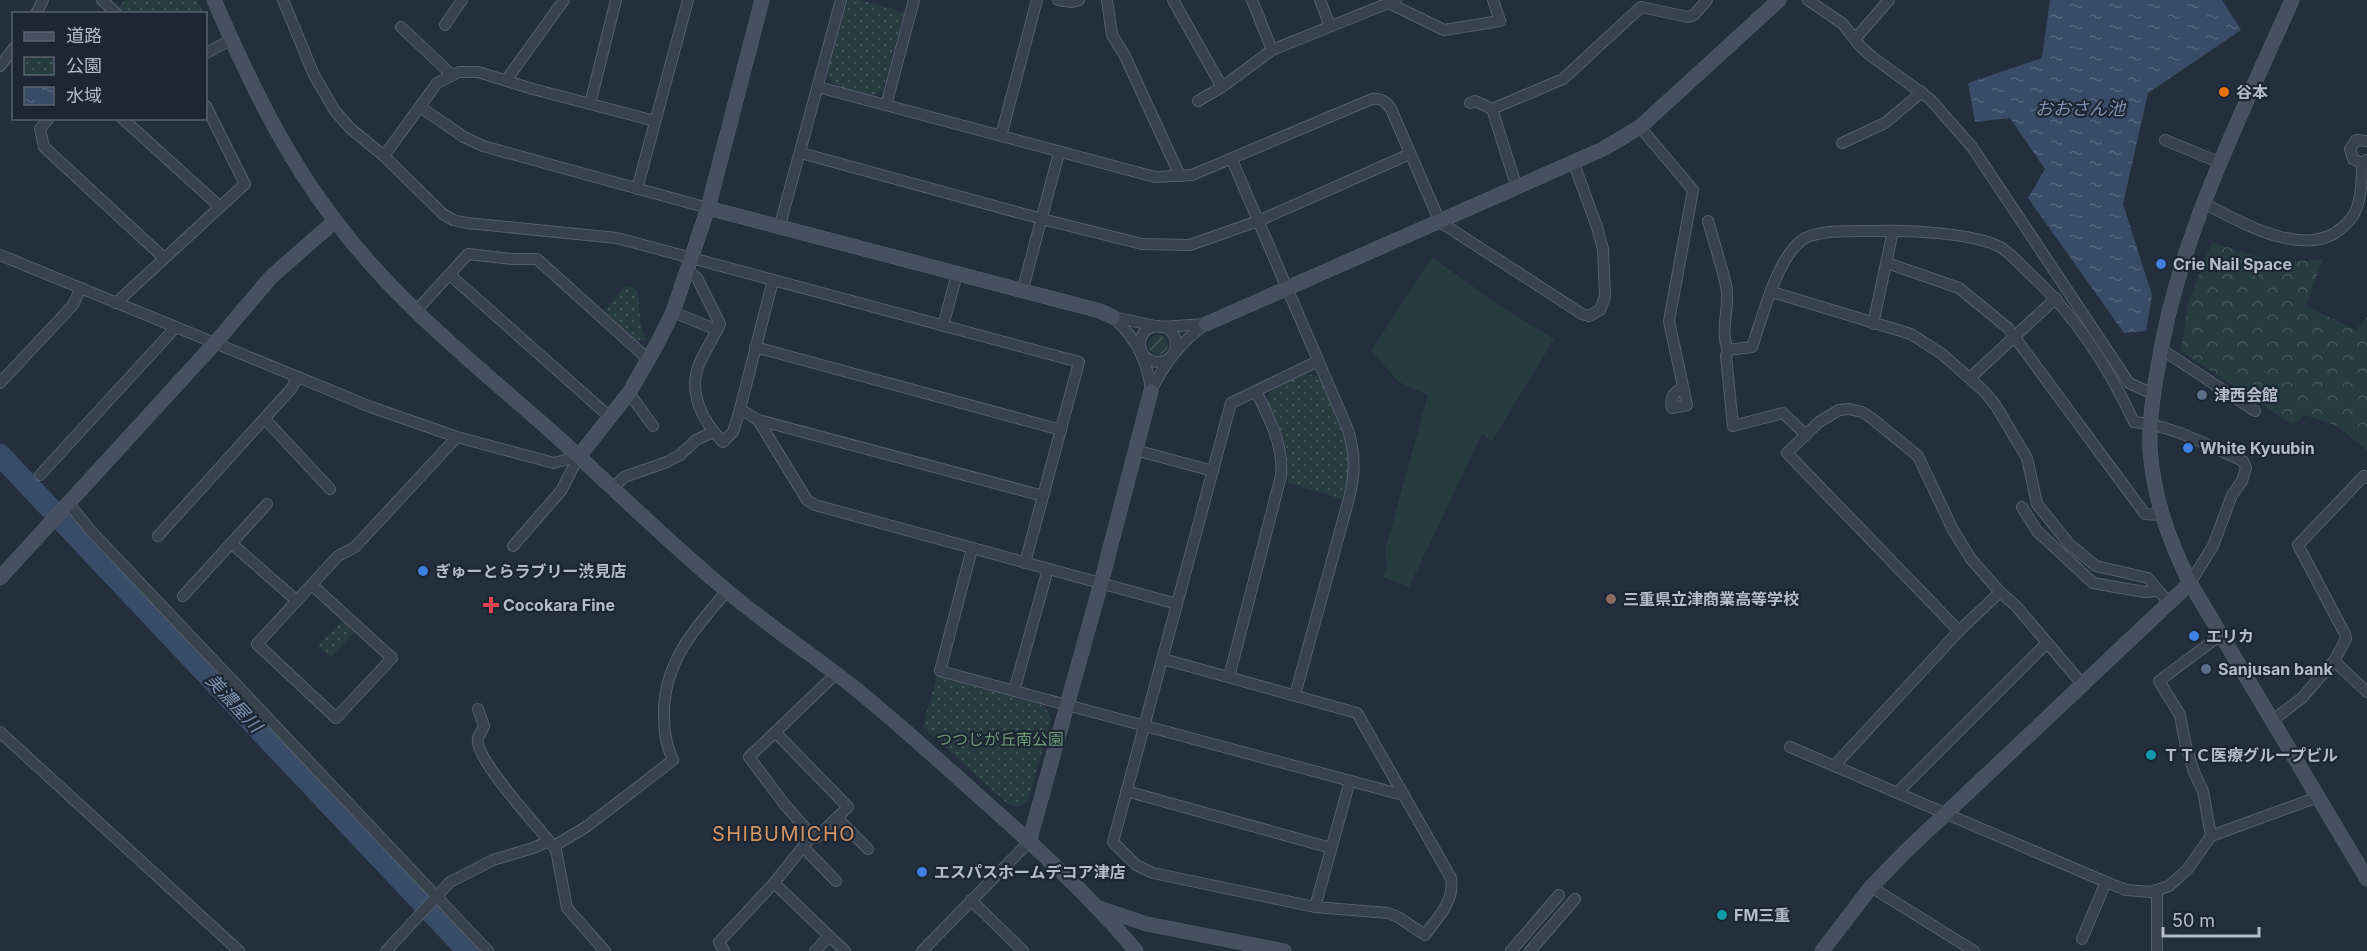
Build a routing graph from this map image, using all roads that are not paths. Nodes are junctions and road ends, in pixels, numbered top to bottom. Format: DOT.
graph roads {
  1 [pos="102,0"];
  2 [pos="214,0"];
  3 [pos="284,0"];
  4 [pos="462,0"];
  5 [pos="616,0"];
  6 [pos="687,0"];
  7 [pos="762,0"];
  8 [pos="841,0"];
  9 [pos="914,0"];
  10 [pos="1037,0"];
  11 [pos="1065,0"];
  12 [pos="1080,0"];
  13 [pos="1107,0"];
  14 [pos="1173,0"];
  15 [pos="1252,0"];
  16 [pos="1320,0"];
  17 [pos="1493,0"];
  18 [pos="1707,0"];
  19 [pos="1779,0"];
  20 [pos="1808,0"];
  21 [pos="1889,0"];
  22 [pos="2292,0"];
  23 [pos="561,1"];
  24 [pos="1391,1"];
  25 [pos="115,12"];
  26 [pos="445,25"];
  27 [pos="1330,26"];
  28 [pos="401,27"];
  29 [pos="1855,39"];
  30 [pos="231,40"];
  31 [pos="1272,50"];
  32 [pos="12,51"];
  33 [pos="207,52"];
  34 [pos="0,66"];
  35 [pos="452,75"];
  36 [pos="507,80"];
  37 [pos="818,87"];
  38 [pos="1222,87"];
  39 [pos="1922,92"];
  40 [pos="1197,101"];
  41 [pos="1470,103"];
  42 [pos="590,104"];
  43 [pos="886,105"];
  44 [pos="420,107"];
  45 [pos="207,108"];
  46 [pos="1492,109"];
  47 [pos="47,120"];
  48 [pos="124,120"];
  49 [pos="655,121"];
  50 [pos="1640,127"];
  51 [pos="1001,136"];
  52 [pos="2164,140"];
  53 [pos="2367,141"];
  54 [pos="1842,143"];
  55 [pos="801,153"];
  56 [pos="1059,153"];
  57 [pos="1410,154"];
  58 [pos="384,156"];
  59 [pos="1232,160"];
  60 [pos="2364,161"];
  61 [pos="2221,163"];
  62 [pos="1574,164"];
  63 [pos="1180,176"];
  64 [pos="1517,188"];
  65 [pos="637,189"];
  66 [pos="2205,204"];
  67 [pos="219,206"];
  68 [pos="708,208"];
  69 [pos="1042,219"];
  70 [pos="335,221"];
  71 [pos="1258,221"];
  72 [pos="1708,221"];
  73 [pos="1440,222"];
  74 [pos="780,225"];
  75 [pos="1893,231"];
  76 [pos="0,255"];
  77 [pos="164,258"];
  78 [pos="1887,263"];
  79 [pos="689,264"];
  80 [pos="957,274"];
  81 [pos="450,275"];
  82 [pos="773,280"];
  83 [pos="81,288"];
  84 [pos="1288,288"];
  85 [pos="1022,292"];
  86 [pos="1772,292"];
  87 [pos="2056,298"];
  88 [pos="116,303"];
  89 [pos="416,311"];
  90 [pos="673,312"];
  91 [pos="1113,317"];
  92 [pos="1206,324"];
  93 [pos="1873,324"];
  94 [pos="943,326"];
  95 [pos="176,327"];
  96 [pos="1160,327"];
  97 [pos="717,330"];
  98 [pos="2015,335"];
  99 [pos="215,343"];
  100 [pos="755,347"];
  101 [pos="2161,349"];
  102 [pos="1140,350"];
  103 [pos="1728,350"];
  104 [pos="1173,355"];
  105 [pos="649,360"];
  106 [pos="1318,361"];
  107 [pos="298,377"];
  108 [pos="1970,378"];
  109 [pos="0,384"];
  110 [pos="1683,387"];
  111 [pos="1256,391"];
  112 [pos="1151,392"];
  113 [pos="629,393"];
  114 [pos="2153,394"];
  115 [pos="740,409"];
  116 [pos="2255,411"];
  117 [pos="611,418"];
  118 [pos="265,419"];
  119 [pos="758,420"];
  120 [pos="2150,423"];
  121 [pos="653,426"];
  122 [pos="1061,430"];
  123 [pos="713,432"];
  124 [pos="1806,435"];
  125 [pos="457,437"];
  126 [pos="1135,450"];
  127 [pos="579,456"];
  128 [pos="1213,471"];
  129 [pos="40,475"];
  130 [pos="2367,478"];
  131 [pos="330,489"];
  132 [pos="612,489"];
  133 [pos="1043,496"];
  134 [pos="69,504"];
  135 [pos="267,504"];
  136 [pos="2022,507"];
  137 [pos="2161,515"];
  138 [pos="158,536"];
  139 [pos="231,543"];
  140 [pos="513,546"];
  141 [pos="972,549"];
  142 [pos="1025,562"];
  143 [pos="1048,569"];
  144 [pos="0,578"];
  145 [pos="1101,583"];
  146 [pos="2190,583"];
  147 [pos="312,585"];
  148 [pos="727,591"];
  149 [pos="2158,591"];
  150 [pos="2000,592"];
  151 [pos="183,596"];
  152 [pos="297,601"];
  153 [pos="1177,603"];
  154 [pos="2169,603"];
  155 [pos="1959,631"];
  156 [pos="2222,634"];
  157 [pos="2047,643"];
  158 [pos="1163,659"];
  159 [pos="2334,661"];
  160 [pos="836,674"];
  161 [pos="1229,677"];
  162 [pos="2083,686"];
  163 [pos="1014,691"];
  164 [pos="2367,692"];
  165 [pos="1294,695"];
  166 [pos="1066,705"];
  167 [pos="478,709"];
  168 [pos="2273,720"];
  169 [pos="1144,725"];
  170 [pos="0,732"];
  171 [pos="776,733"];
  172 [pos="1790,747"];
  173 [pos="1834,766"];
  174 [pos="1350,781"];
  175 [pos="1126,791"];
  176 [pos="1898,792"];
  177 [pos="1403,795"];
  178 [pos="2318,798"];
  179 [pos="1948,814"];
  180 [pos="837,818"];
  181 [pos="2211,836"];
  182 [pos="806,842"];
  183 [pos="1029,842"];
  184 [pos="551,843"];
  185 [pos="1331,848"];
  186 [pos="868,849"];
  187 [pos="2367,879"];
  188 [pos="836,881"];
  189 [pos="2106,882"];
  190 [pos="774,883"];
  191 [pos="1871,887"];
  192 [pos="2157,890"];
  193 [pos="1559,895"];
  194 [pos="436,897"];
  195 [pos="1575,899"];
  196 [pos="971,900"];
  197 [pos="1315,907"];
  198 [pos="1101,909"];
  199 [pos="829,936"];
  200 [pos="2082,939"];
  201 [pos="239,951"];
  202 [pos="386,951"];
  203 [pos="488,951"];
  204 [pos="605,951"];
  205 [pos="724,951"];
  206 [pos="815,951"];
  207 [pos="845,951"];
  208 [pos="922,951"];
  209 [pos="1023,951"];
  210 [pos="1136,951"];
  211 [pos="1280,951"];
  212 [pos="1511,951"];
  213 [pos="1530,951"];
  214 [pos="1822,951"];
  215 [pos="1974,951"];
  216 [pos="2157,951"];
  1 -- 25 [label="street"];
  2 -- 30 [label="street"];
  3 -- 58 [label="street"];
  4 -- 26 [label="street"];
  5 -- 42 [label="street"];
  6 -- 49 [label="street"];
  7 -- 68 [label="street"];
  8 -- 37 [label="street"];
  9 -- 43 [label="street"];
  10 -- 51 [label="street"];
  11 -- 12 [label="street"];
  13 -- 63 [label="street"];
  14 -- 38 [label="street"];
  15 -- 31 [label="street"];
  16 -- 27 [label="street"];
  17 -- 24 [label="street"];
  18 -- 46 [label="street"];
  19 -- 50 [label="street"];
  20 -- 29 [label="street"];
  21 -- 29 [label="street"];
  22 -- 61 [label="street"];
  23 -- 36 [label="street"];
  24 -- 27 [label="street"];
  27 -- 31 [label="street"];
  28 -- 35 [label="street"];
  29 -- 39 [label="street"];
  30 -- 33 [label="street"];
  30 -- 70 [label="street"];
  31 -- 38 [label="street"];
  32 -- 34 [label="street"];
  35 -- 36 [label="street"];
  35 -- 44 [label="street"];
  36 -- 42 [label="street"];
  37 -- 43 [label="street"];
  37 -- 55 [label="street"];
  38 -- 40 [label="street"];
  39 -- 54 [label="street"];
  39 -- 114 [label="street"];
  41 -- 46 [label="street"];
  42 -- 49 [label="street"];
  43 -- 51 [label="street"];
  44 -- 58 [label="street"];
  44 -- 65 [label="street"];
  45 -- 67 [label="street"];
  46 -- 64 [label="street"];
  47 -- 77 [label="street"];
  48 -- 67 [label="street"];
  49 -- 65 [label="street"];
  50 -- 62 [label="street"];
  50 -- 110 [label="street"];
  51 -- 56 [label="street"];
  52 -- 61 [label="street"];
  53 -- 60 [label="street"];
  55 -- 69 [label="street"];
  55 -- 74 [label="street"];
  56 -- 63 [label="street"];
  56 -- 69 [label="street"];
  57 -- 59 [label="street"];
  57 -- 71 [label="street"];
  57 -- 73 [label="street"];
  58 -- 79 [label="street"];
  59 -- 63 [label="street"];
  59 -- 71 [label="street"];
  60 -- 66 [label="street"];
  61 -- 66 [label="street"];
  62 -- 64 [label="street"];
  62 -- 73 [label="street"];
  64 -- 73 [label="street"];
  65 -- 68 [label="street"];
  66 -- 101 [label="street"];
  67 -- 77 [label="street"];
  68 -- 74 [label="street"];
  68 -- 79 [label="street"];
  69 -- 71 [label="street"];
  69 -- 85 [label="street"];
  70 -- 89 [label="street"];
  70 -- 99 [label="street"];
  71 -- 84 [label="street"];
  72 -- 103 [label="street"];
  73 -- 84 [label="street"];
  74 -- 80 [label="street"];
  75 -- 78 [label="street"];
  75 -- 86 [label="street"];
  75 -- 87 [label="street"];
  76 -- 83 [label="street"];
  77 -- 88 [label="street"];
  78 -- 93 [label="street"];
  78 -- 98 [label="street"];
  79 -- 82 [label="street"];
  79 -- 90 [label="street"];
  79 -- 97 [label="street"];
  80 -- 85 [label="street"];
  80 -- 94 [label="street"];
  81 -- 89 [label="street"];
  81 -- 105 [label="street"];
  81 -- 117 [label="street"];
  82 -- 94 [label="street"];
  82 -- 100 [label="street"];
  83 -- 88 [label="street"];
  83 -- 109 [label="street"];
  84 -- 92 [label="street"];
  84 -- 106 [label="street"];
  85 -- 91 [label="street"];
  86 -- 93 [label="street"];
  86 -- 103 [label="street"];
  87 -- 98 [label="street"];
  87 -- 120 [label="street"];
  88 -- 95 [label="street"];
  89 -- 127 [label="street"];
  90 -- 97 [label="street"];
  90 -- 105 [label="street"];
  91 -- 96 [label="street"];
  91 -- 102 [label="street"];
  92 -- 96 [label="street"];
  92 -- 104 [label="street"];
  93 -- 108 [label="street"];
  94 -- 122 [label="street"];
  95 -- 99 [label="street"];
  95 -- 129 [label="street"];
  96 -- 102 [label="street"];
  96 -- 104 [label="street"];
  97 -- 123 [label="street"];
  98 -- 108 [label="street"];
  98 -- 137 [label="street"];
  99 -- 107 [label="street"];
  99 -- 134 [label="street"];
  100 -- 115 [label="street"];
  100 -- 122 [label="street"];
  101 -- 114 [label="street"];
  101 -- 116 [label="street"];
  102 -- 104 [label="street"];
  102 -- 112 [label="street"];
  103 -- 124 [label="street"];
  104 -- 112 [label="street"];
  105 -- 113 [label="street"];
  106 -- 111 [label="street"];
  106 -- 165 [label="street"];
  107 -- 118 [label="street"];
  107 -- 125 [label="street"];
  108 -- 149 [label="street"];
  111 -- 128 [label="street"];
  111 -- 161 [label="street"];
  112 -- 126 [label="street"];
  113 -- 117 [label="street"];
  113 -- 121 [label="street"];
  114 -- 120 [label="street"];
  115 -- 119 [label="street"];
  115 -- 123 [label="street"];
  117 -- 127 [label="street"];
  118 -- 131 [label="street"];
  118 -- 138 [label="street"];
  119 -- 133 [label="street"];
  119 -- 141 [label="street"];
  120 -- 137 [label="street"];
  120 -- 146 [label="street"];
  122 -- 133 [label="street"];
  123 -- 132 [label="street"];
  124 -- 150 [label="street"];
  124 -- 155 [label="street"];
  125 -- 127 [label="street"];
  125 -- 147 [label="street"];
  126 -- 128 [label="street"];
  126 -- 145 [label="street"];
  127 -- 132 [label="street"];
  127 -- 140 [label="street"];
  128 -- 153 [label="street"];
  130 -- 159 [label="street"];
  132 -- 148 [label="street"];
  133 -- 142 [label="street"];
  134 -- 144 [label="street"];
  134 -- 194 [label="street"];
  135 -- 139 [label="street"];
  136 -- 149 [label="street"];
  137 -- 146 [label="street"];
  139 -- 151 [label="street"];
  139 -- 152 [label="street"];
  141 -- 142 [label="street"];
  141 -- 163 [label="street"];
  142 -- 143 [label="street"];
  143 -- 145 [label="street"];
  143 -- 163 [label="street"];
  145 -- 153 [label="street"];
  145 -- 166 [label="street"];
  146 -- 154 [label="street"];
  146 -- 156 [label="street"];
  147 -- 152 [label="street"];
  147 -- 152 [label="street"];
  148 -- 160 [label="street"];
  148 -- 184 [label="street"];
  149 -- 154 [label="street"];
  150 -- 155 [label="street"];
  150 -- 157 [label="street"];
  153 -- 158 [label="street"];
  154 -- 162 [label="street"];
  155 -- 173 [label="street"];
  156 -- 168 [label="street"];
  156 -- 181 [label="street"];
  157 -- 162 [label="street"];
  157 -- 176 [label="street"];
  158 -- 161 [label="street"];
  158 -- 169 [label="street"];
  159 -- 164 [label="street"];
  159 -- 168 [label="street"];
  160 -- 171 [label="street"];
  160 -- 183 [label="street"];
  161 -- 165 [label="street"];
  162 -- 179 [label="street"];
  163 -- 166 [label="street"];
  165 -- 177 [label="street"];
  166 -- 169 [label="street"];
  166 -- 183 [label="street"];
  167 -- 184 [label="street"];
  168 -- 178 [label="street"];
  169 -- 174 [label="street"];
  169 -- 175 [label="street"];
  170 -- 201 [label="street"];
  171 -- 180 [label="street"];
  171 -- 182 [label="street"];
  172 -- 173 [label="street"];
  173 -- 176 [label="street"];
  174 -- 177 [label="street"];
  174 -- 185 [label="street"];
  175 -- 185 [label="street"];
  175 -- 197 [label="street"];
  176 -- 179 [label="street"];
  177 -- 197 [label="street"];
  178 -- 181 [label="street"];
  178 -- 187 [label="street"];
  179 -- 189 [label="street"];
  179 -- 191 [label="street"];
  180 -- 182 [label="street"];
  180 -- 186 [label="street"];
  181 -- 192 [label="street"];
  182 -- 188 [label="street"];
  182 -- 190 [label="street"];
  183 -- 196 [label="street"];
  183 -- 198 [label="street"];
  184 -- 194 [label="street"];
  184 -- 204 [label="street"];
  185 -- 197 [label="street"];
  189 -- 192 [label="street"];
  189 -- 200 [label="street"];
  190 -- 199 [label="street"];
  190 -- 205 [label="street"];
  191 -- 214 [label="street"];
  191 -- 215 [label="street"];
  192 -- 216 [label="street"];
  193 -- 212 [label="street"];
  194 -- 202 [label="street"];
  194 -- 203 [label="street"];
  195 -- 213 [label="street"];
  196 -- 208 [label="street"];
  196 -- 209 [label="street"];
  198 -- 210 [label="street"];
  198 -- 211 [label="street"];
  199 -- 206 [label="street"];
  199 -- 207 [label="street"];
}
